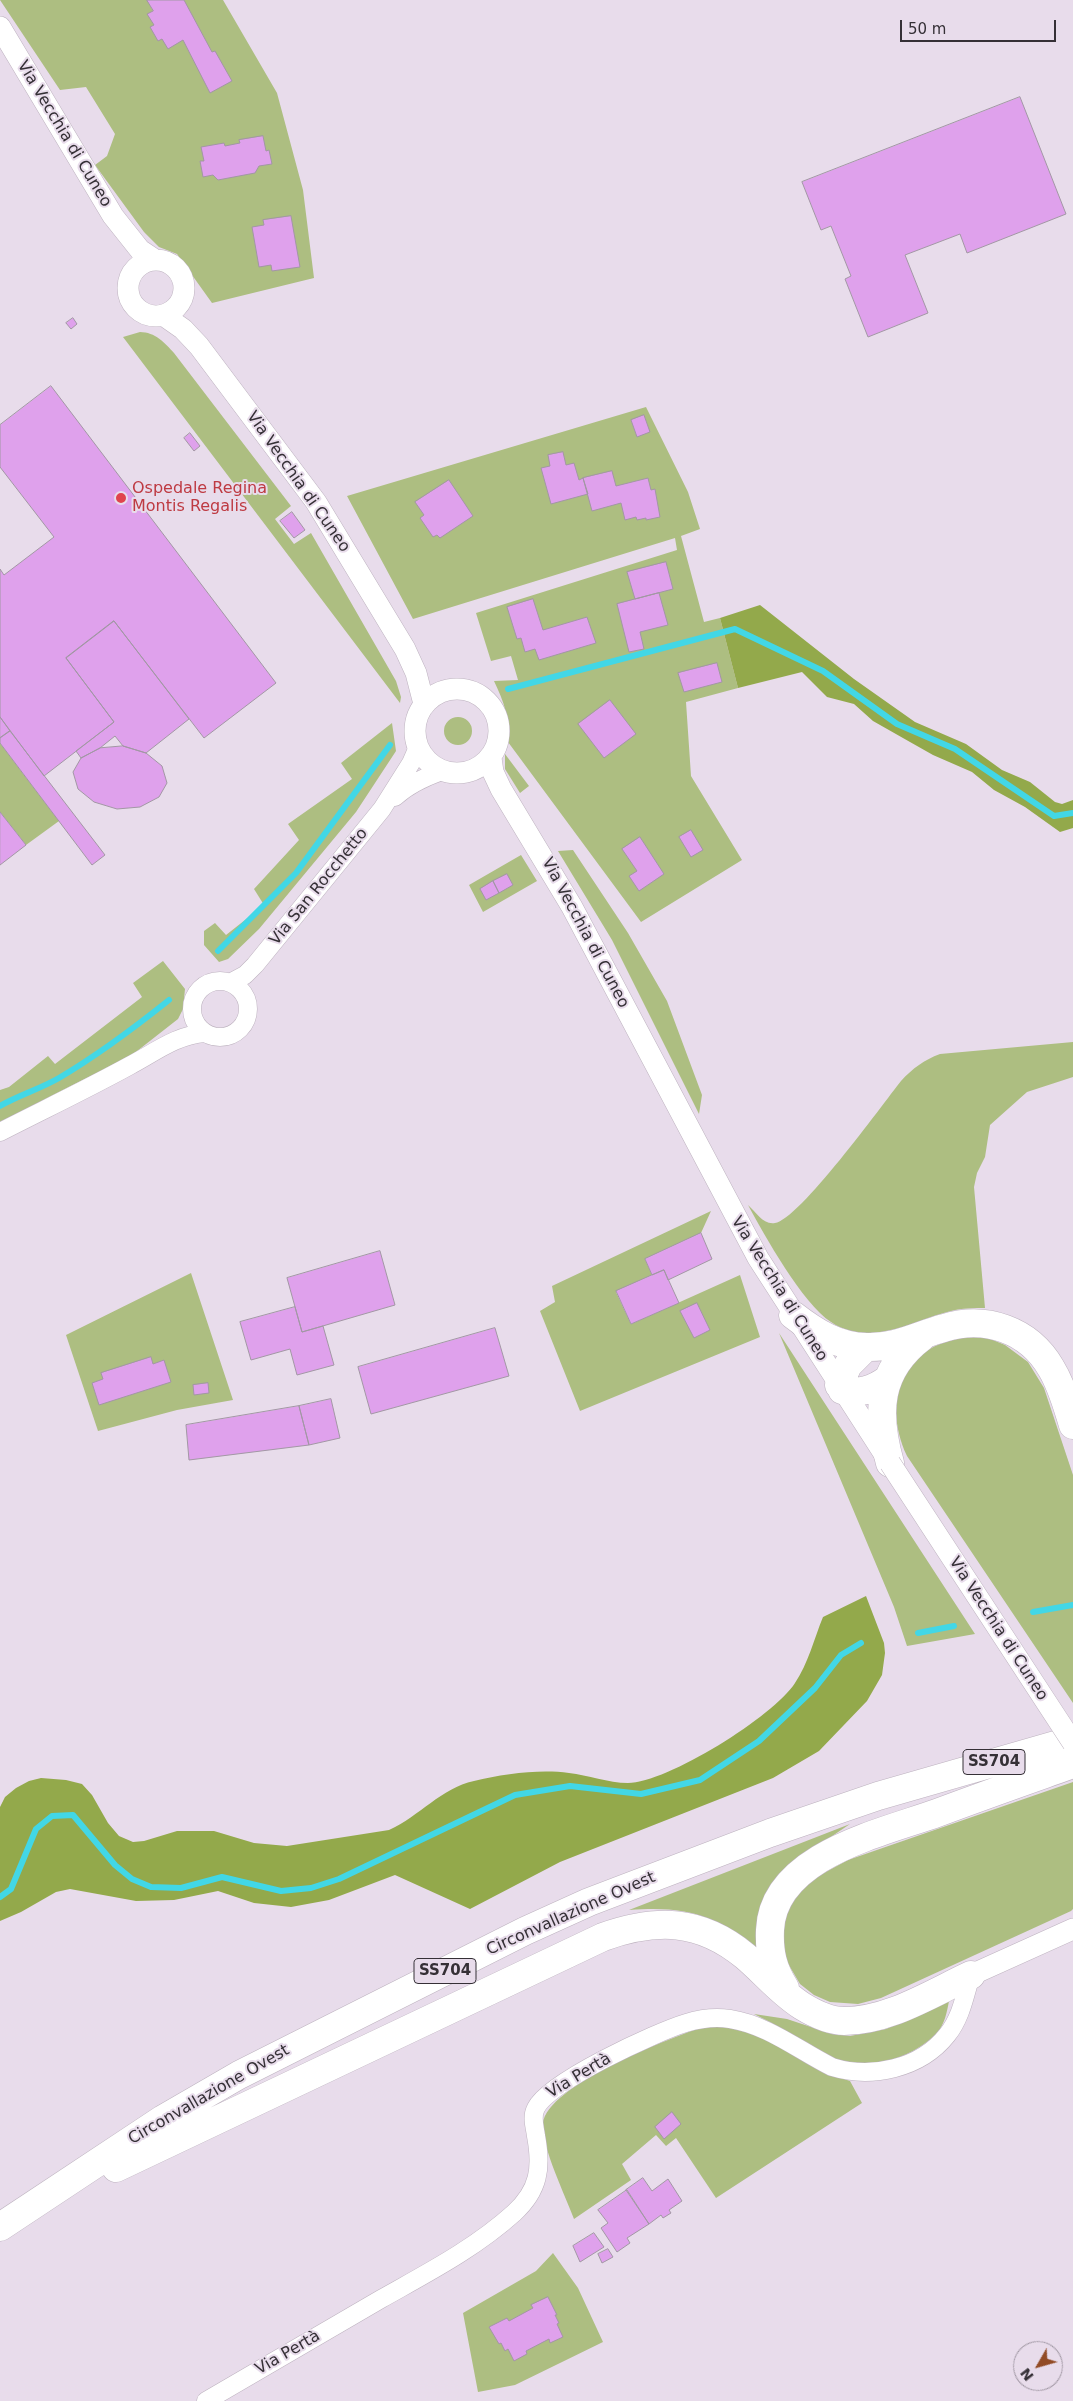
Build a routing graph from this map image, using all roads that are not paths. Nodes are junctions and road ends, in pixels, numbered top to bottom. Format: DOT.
graph roads {
  1 [pos="0,27"];
  2 [pos="113,216"];
  3 [pos="155,260"];
  4 [pos="131,275"];
  5 [pos="171,309"];
  6 [pos="405,649"];
  7 [pos="448,690"];
  8 [pos="424,704"];
  9 [pos="418,747"];
  10 [pos="490,758"];
  11 [pos="442,771"];
  12 [pos="470,772"];
  13 [pos="382,809"];
  14 [pos="516,816"];
  15 [pos="256,965"];
  16 [pos="230,983"];
  17 [pos="246,998"];
  18 [pos="192,1012"];
  19 [pos="205,1033"];
  20 [pos="165,1045"];
  21 [pos="0,1132"];
  22 [pos="792,1315"];
  23 [pos="923,1336"];
  24 [pos="866,1347"];
  25 [pos="888,1379"];
  26 [pos="841,1387"];
  27 [pos="1073,1425"];
  28 [pos="890,1463"];
  29 [pos="1073,1720"];
  30 [pos="1073,1741"];
  31 [pos="1073,1764"];
  32 [pos="914,1785"];
  33 [pos="1072,1928"];
  34 [pos="971,1975"];
  35 [pos="808,2010"];
  36 [pos="4,2224"];
  37 [pos="206,2401"];
  1 -- 2 [label="street, Via Vecchia di Cuneo"];
  2 -- 3 [label="street, Via Vecchia di Cuneo"];
  2 -- 4 [label="street, Via Vecchia di Cuneo"];
  3 -- 4 [label="street"];
  3 -- 5 [label="street, Via Vecchia di Cuneo"];
  4 -- 5 [label="street, Via Vecchia di Cuneo"];
  5 -- 6 [label="street, Via Vecchia di Cuneo"];
  6 -- 7 [label="street, Via Vecchia di Cuneo"];
  6 -- 8 [label="street, Via Vecchia di Cuneo"];
  7 -- 8 [label="street"];
  7 -- 10 [label="street"];
  8 -- 9 [label="street"];
  9 -- 11 [label="street"];
  9 -- 13 [label="street, Via San Rocchetto"];
  10 -- 12 [label="street"];
  10 -- 14 [label="street, Via Vecchia di Cuneo"];
  11 -- 12 [label="street"];
  11 -- 13 [label="street, Via San Rocchetto"];
  12 -- 14 [label="street, Via Vecchia di Cuneo"];
  13 -- 15 [label="street, Via San Rocchetto"];
  14 -- 22 [label="street, Via Vecchia di Cuneo"];
  15 -- 16 [label="street, Via San Rocchetto"];
  15 -- 17 [label="street, Via San Rocchetto"];
  16 -- 17 [label="street"];
  16 -- 18 [label="street, Via San Rocchetto"];
  17 -- 19 [label="street, Via San Rocchetto"];
  18 -- 19 [label="street"];
  18 -- 20 [label="street, Via San Rocchetto"];
  19 -- 20 [label="street, Via San Rocchetto"];
  20 -- 21 [label="street, Via San Rocchetto"];
  22 -- 24 [label="highway"];
  22 -- 26 [label="street, Via Vecchia di Cuneo"];
  23 -- 24 [label="highway"];
  23 -- 25 [label="highway"];
  23 -- 27 [label="highway"];
  24 -- 26 [label="highway"];
  25 -- 26 [label="highway"];
  25 -- 28 [label="highway"];
  26 -- 28 [label="street, Via Vecchia di Cuneo"];
  28 -- 30 [label="street, Via Vecchia di Cuneo, bridge"];
  29 -- 32 [label="highway"];
  30 -- 32 [label="highway, Circonvallazione Ovest / SS704"];
  31 -- 35 [label="highway"];
  32 -- 36 [label="highway, Circonvallazione Ovest / SS704"];
  33 -- 34 [label="street"];
  34 -- 35 [label="highway"];
  34 -- 37 [label="street, Via Pertà"];
  35 -- 36 [label="highway"];
}
